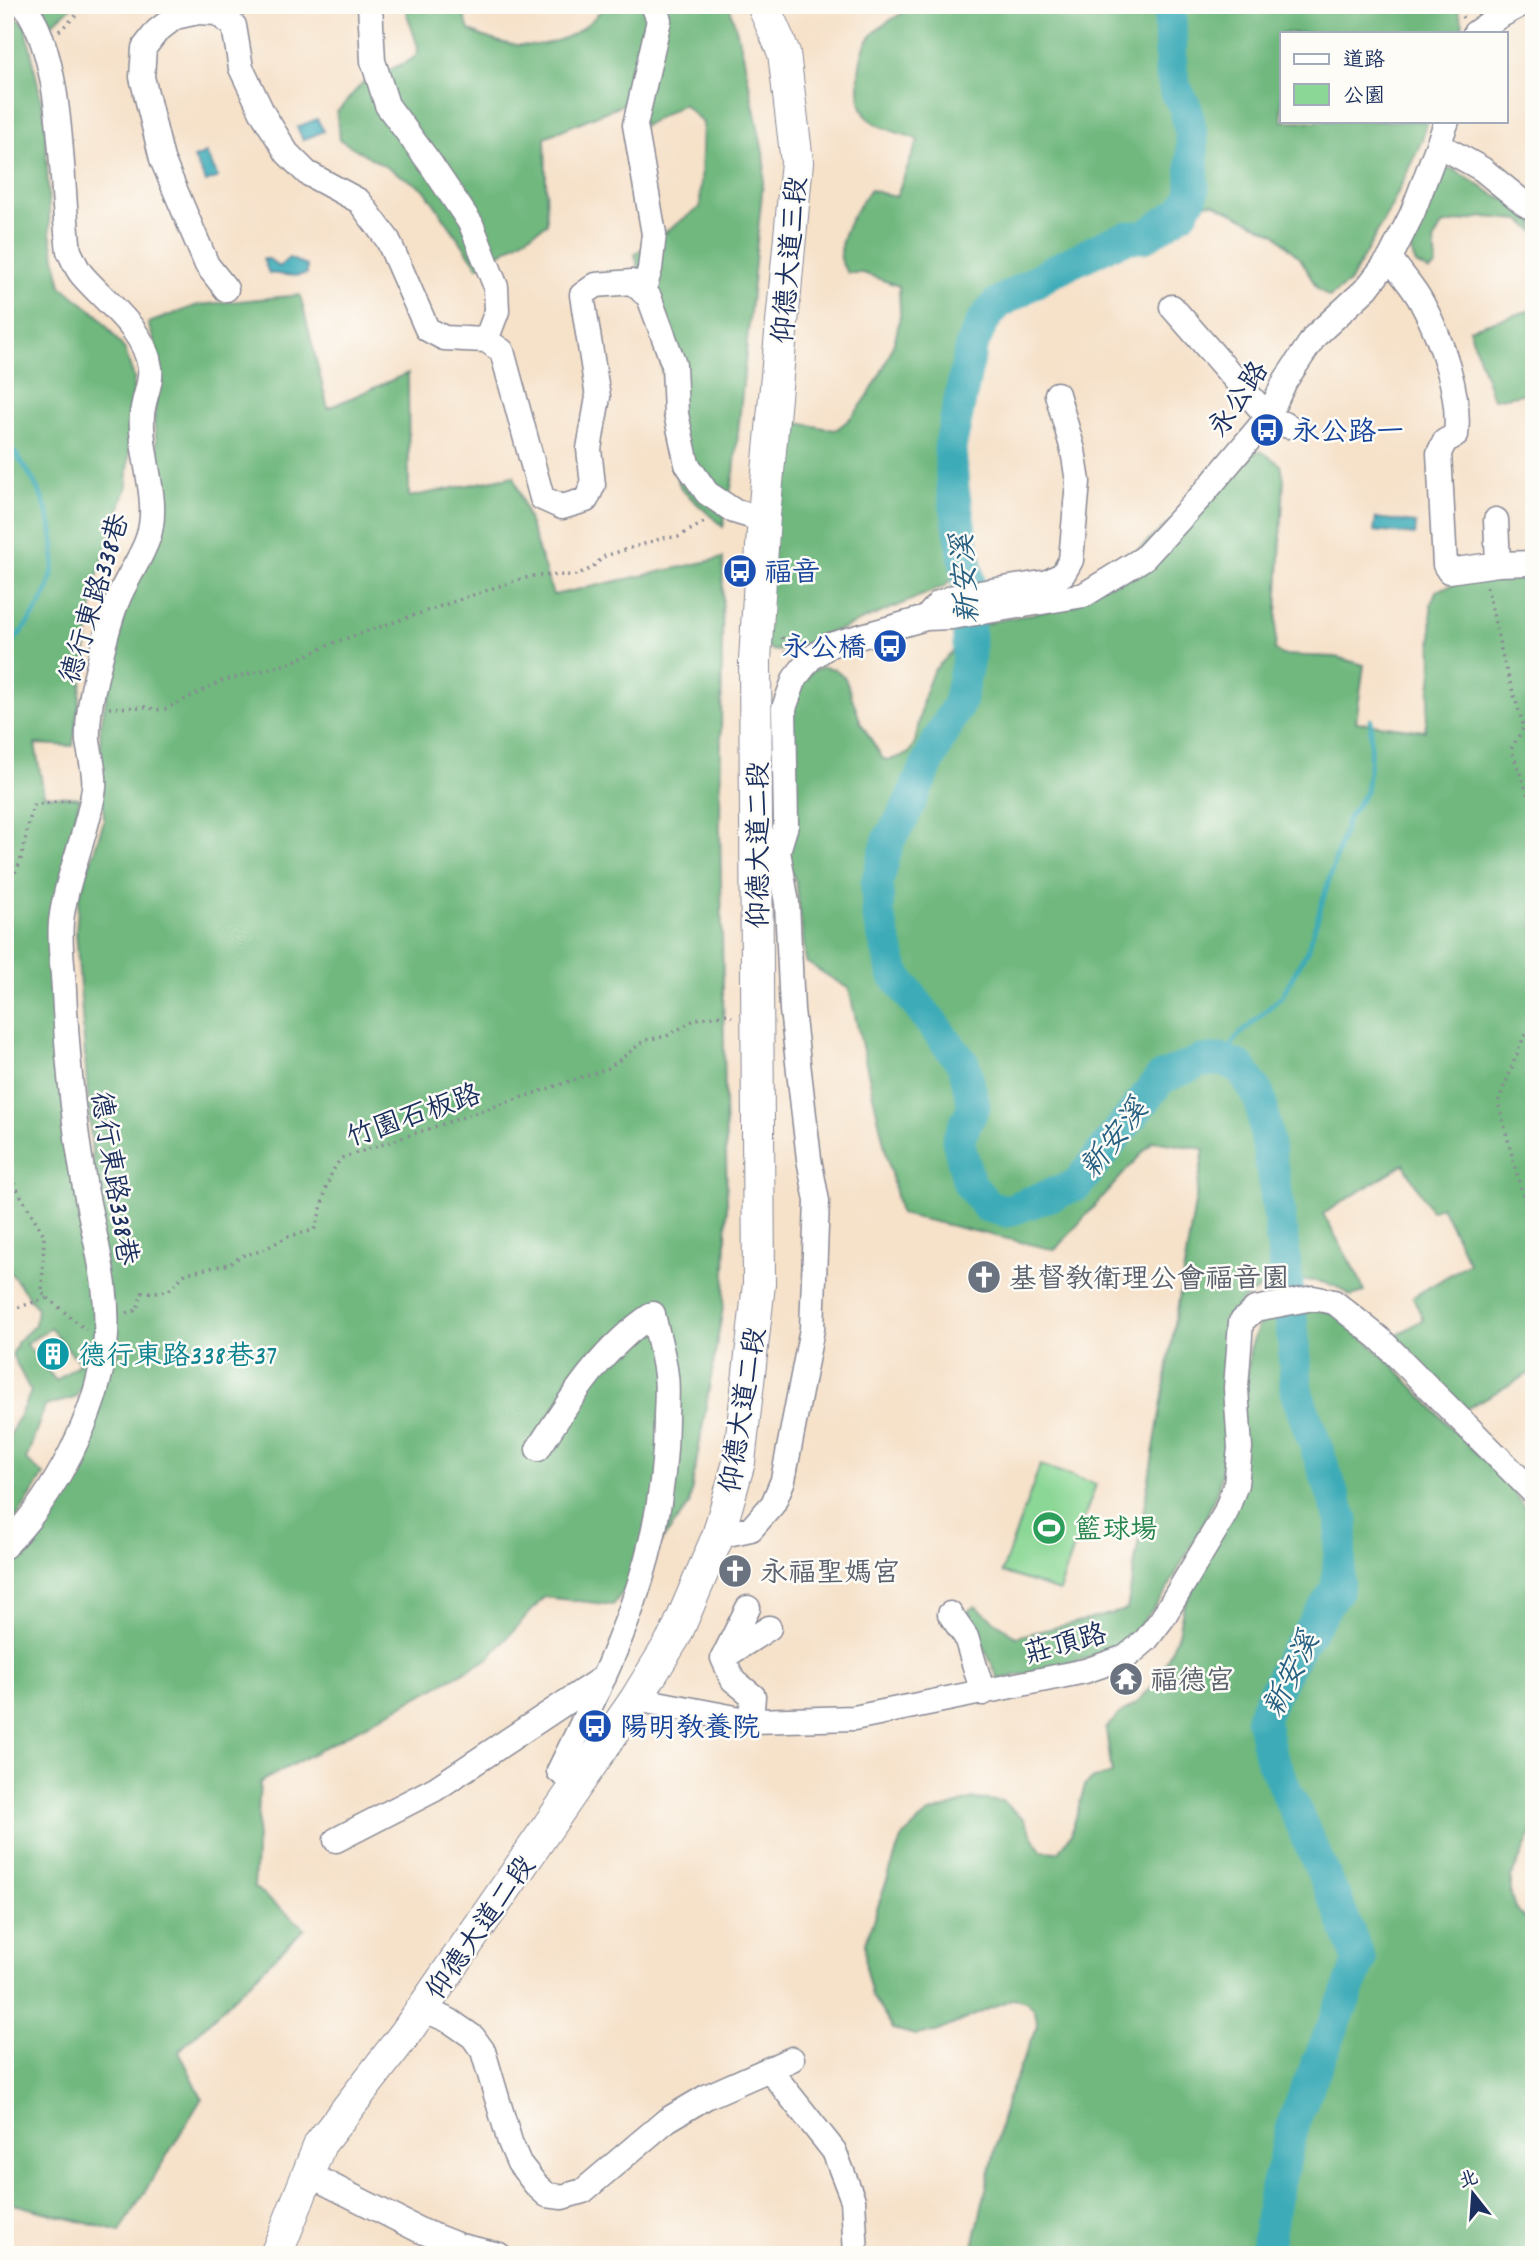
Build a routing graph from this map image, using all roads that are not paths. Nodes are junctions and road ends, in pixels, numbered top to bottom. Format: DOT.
graph roads {
  1 [pos="24,5"];
  2 [pos="370,5"];
  3 [pos="653,5"];
  4 [pos="763,5"];
  5 [pos="1520,5"];
  6 [pos="234,15"];
  7 [pos="1476,32"];
  8 [pos="1447,122"];
  9 [pos="1439,145"];
  10 [pos="1534,209"];
  11 [pos="1390,258"];
  12 [pos="226,289"];
  13 [pos="643,292"];
  14 [pos="1172,307"];
  15 [pos="486,340"];
  16 [pos="1056,394"];
  17 [pos="1278,421"];
  18 [pos="764,520"];
  19 [pos="1496,520"];
  20 [pos="1534,562"];
  21 [pos="1490,566"];
  22 [pos="987,601"];
  23 [pos="768,851"];
  24 [pos="538,1449"];
  25 [pos="1534,1493"];
  26 [pos="718,1536"];
  27 [pos="5,1546"];
  28 [pos="748,1608"];
  29 [pos="950,1615"];
  30 [pos="769,1628"];
  31 [pos="723,1658"];
  32 [pos="605,1676"];
  33 [pos="983,1693"];
  34 [pos="636,1699"];
  35 [pos="751,1721"];
  36 [pos="578,1783"];
  37 [pos="336,1840"];
  38 [pos="423,2009"];
  39 [pos="792,2059"];
  40 [pos="769,2069"];
  41 [pos="308,2175"];
  42 [pos="276,2255"];
  43 [pos="499,2255"];
  44 [pos="856,2255"];
  1 -- 27 [label="street, 德行東路338巷"];
  2 -- 15 [label="street"];
  3 -- 13 [label="street"];
  4 -- 18 [label="main road, 仰德大道三段"];
  5 -- 7 [label="street"];
  6 -- 12 [label="street"];
  6 -- 15 [label="street"];
  8 -- 9 [label="street, 永公路"];
  9 -- 10 [label="street"];
  9 -- 11 [label="street, 永公路"];
  11 -- 17 [label="street, 永公路"];
  11 -- 21 [label="street"];
  13 -- 15 [label="street"];
  13 -- 18 [label="street"];
  14 -- 17 [label="street"];
  16 -- 22 [label="street"];
  17 -- 22 [label="street, 永公路"];
  18 -- 23 [label="main road, 仰德大道二段"];
  19 -- 21 [label="street"];
  20 -- 21 [label="street"];
  22 -- 23 [label="street"];
  23 -- 26 [label="main road, 仰德大道二段"];
  23 -- 26 [label="street"];
  24 -- 32 [label="street"];
  25 -- 33 [label="street, 莊頂路"];
  26 -- 34 [label="main road, 仰德大道二段"];
  28 -- 31 [label="street"];
  29 -- 33 [label="street"];
  30 -- 31 [label="street"];
  31 -- 35 [label="street"];
  32 -- 36 [label="street"];
  32 -- 37 [label="street"];
  33 -- 35 [label="street, 莊頂路"];
  34 -- 35 [label="street, 莊頂路"];
  34 -- 36 [label="main road, 仰德大道二段"];
  36 -- 38 [label="main road, 仰德大道二段"];
  38 -- 40 [label="street"];
  38 -- 41 [label="main road, 仰德大道二段"];
  39 -- 40 [label="street"];
  40 -- 44 [label="street"];
  41 -- 42 [label="main road, 仰德大道二段"];
  41 -- 43 [label="street"];
}
